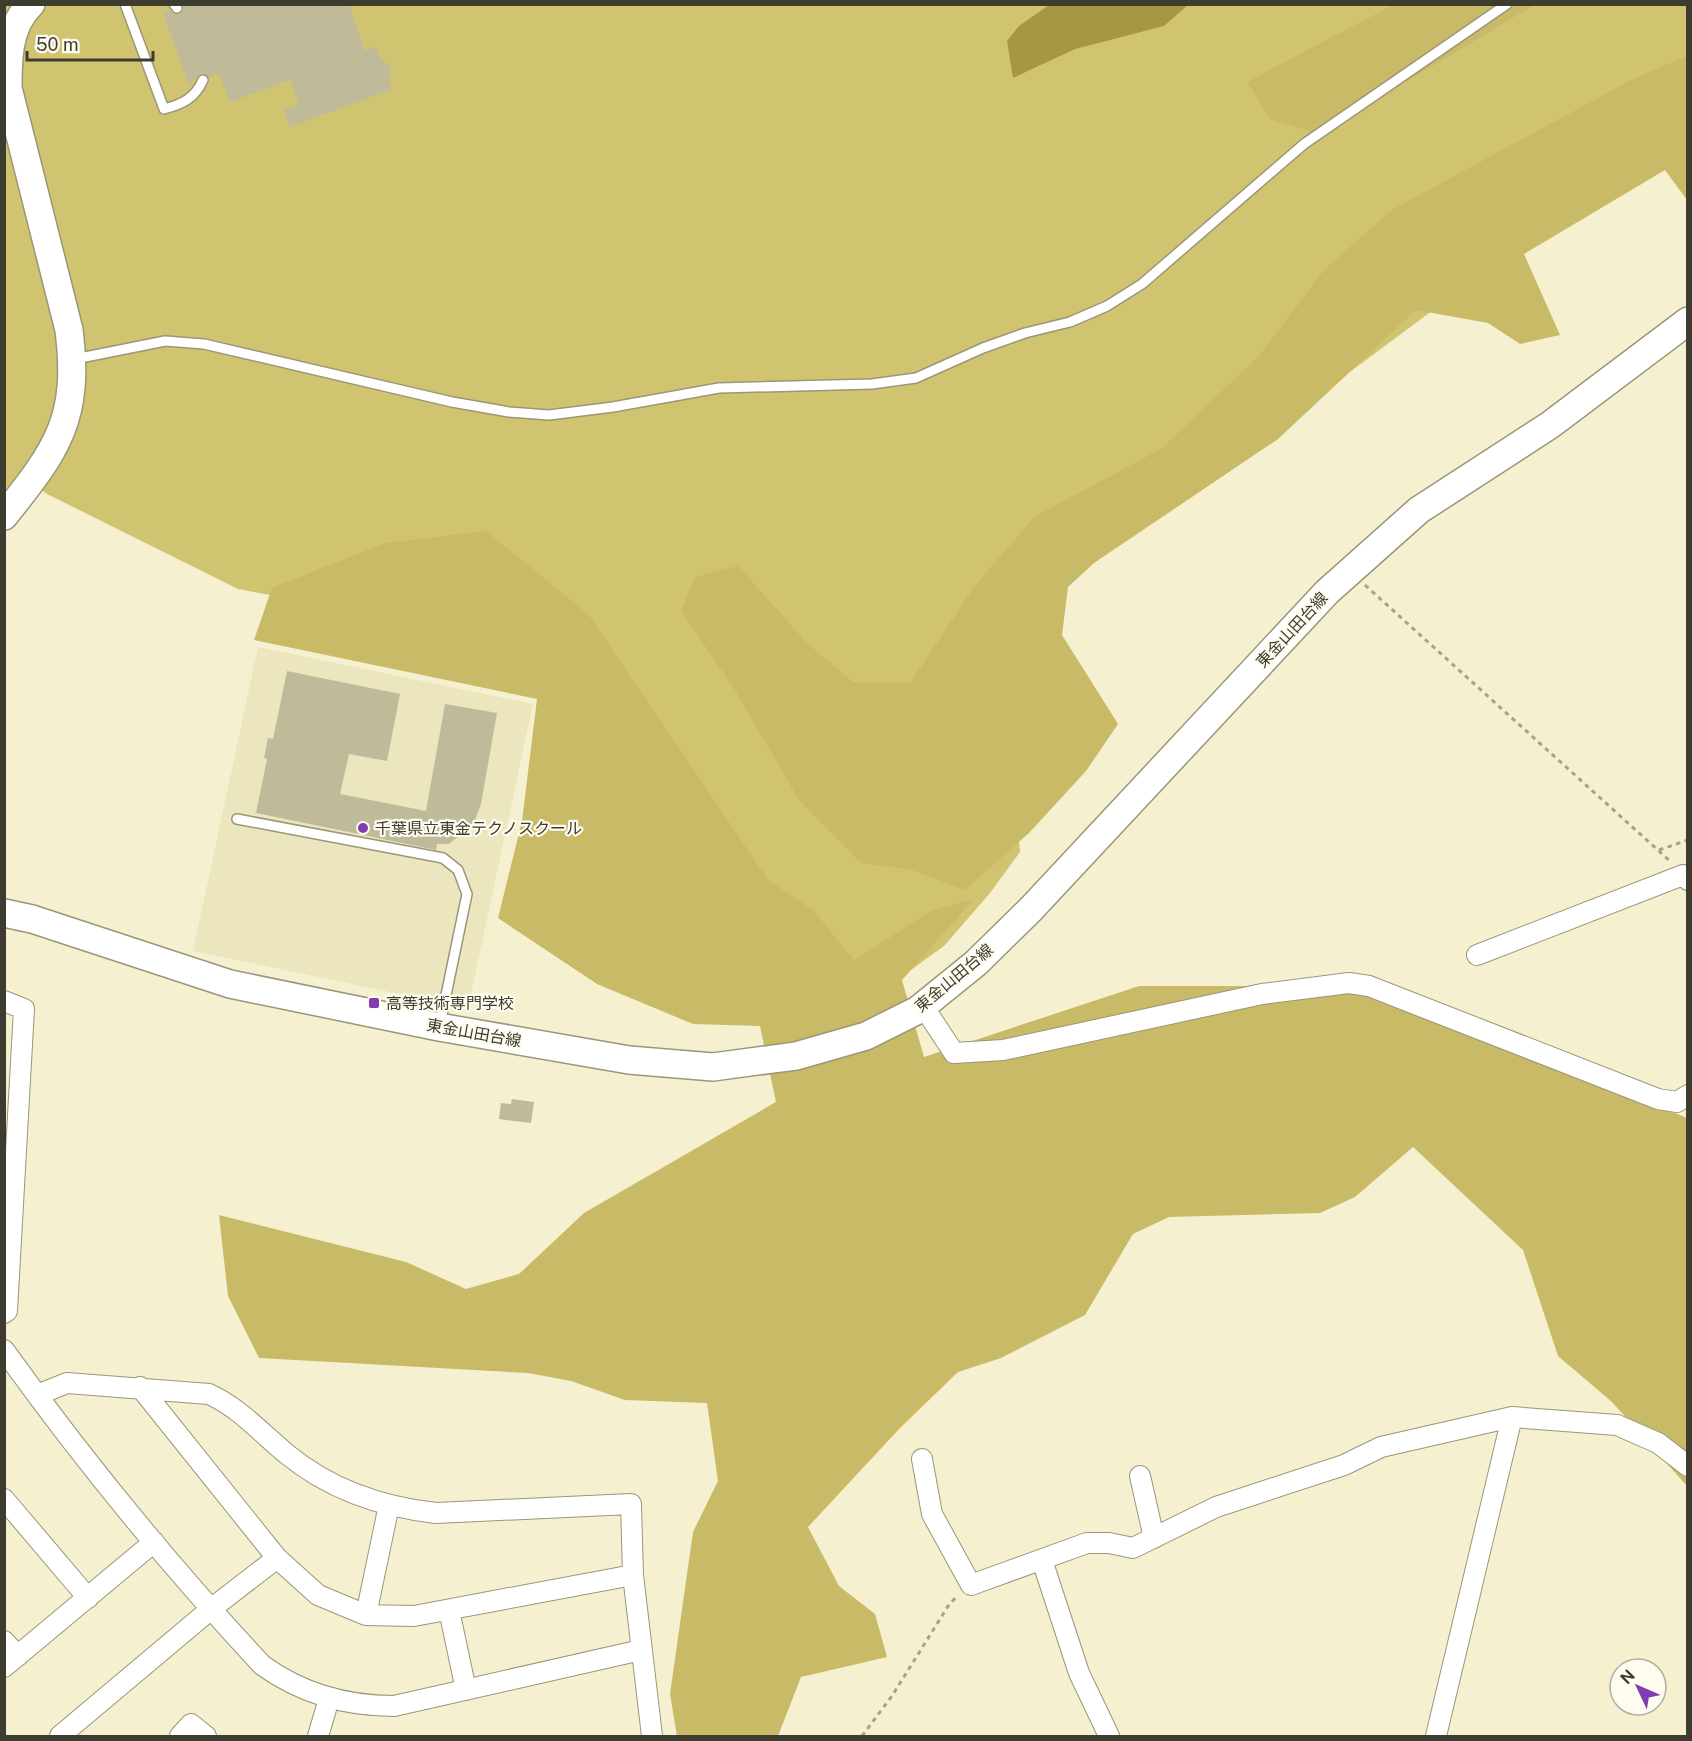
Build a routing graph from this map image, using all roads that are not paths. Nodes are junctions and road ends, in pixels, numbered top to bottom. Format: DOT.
graph roads {
  1 [pos="1507,4"];
  2 [pos="27,6"];
  3 [pos="128,7"];
  4 [pos="203,80"];
  5 [pos="6,88"];
  6 [pos="1688,321"];
  7 [pos="73,360"];
  8 [pos="4,516"];
  9 [pos="237,819"];
  10 [pos="1685,877"];
  11 [pos="4,913"];
  12 [pos="1477,955"];
  13 [pos="4,1001"];
  14 [pos="923,1006"];
  15 [pos="439,1027"];
  16 [pos="13,1042"];
  17 [pos="1688,1095"];
  18 [pos="8,1225"];
  19 [pos="4,1313"];
  20 [pos="4,1350"];
  21 [pos="140,1387"];
  22 [pos="37,1395"];
  23 [pos="1512,1417"];
  24 [pos="922,1459"];
  25 [pos="1688,1466"];
  26 [pos="1140,1476"];
  27 [pos="4,1499"];
  28 [pos="389,1505"];
  29 [pos="1154,1538"];
  30 [pos="154,1542"];
  31 [pos="277,1558"];
  32 [pos="1042,1560"];
  33 [pos="633,1575"];
  34 [pos="88,1598"];
  35 [pos="211,1609"];
  36 [pos="449,1611"];
  37 [pos="366,1614"];
  38 [pos="4,1641"];
  39 [pos="641,1650"];
  40 [pos="11,1662"];
  41 [pos="466,1690"];
  42 [pos="329,1699"];
  43 [pos="67,1734"];
  44 [pos="180,1737"];
  45 [pos="206,1737"];
  46 [pos="318,1737"];
  47 [pos="652,1737"];
  48 [pos="1109,1737"];
  49 [pos="1436,1737"];
  1 -- 7 [label="lane"];
  2 -- 5 [label="main road"];
  3 -- 4 [label="lane"];
  5 -- 7 [label="main road"];
  6 -- 14 [label="main road, 東金山田台線"];
  7 -- 8 [label="main road"];
  9 -- 15 [label="lane"];
  10 -- 12 [label="street"];
  11 -- 15 [label="main road, 東金山田台線"];
  13 -- 16 [label="street"];
  14 -- 15 [label="main road, 東金山田台線"];
  14 -- 17 [label="street"];
  16 -- 18 [label="street"];
  18 -- 19 [label="street"];
  20 -- 22 [label="street"];
  21 -- 22 [label="street"];
  21 -- 28 [label="street"];
  21 -- 31 [label="street"];
  22 -- 30 [label="street"];
  23 -- 25 [label="street"];
  23 -- 29 [label="street"];
  23 -- 49 [label="street"];
  24 -- 32 [label="street"];
  26 -- 29 [label="street"];
  27 -- 34 [label="street"];
  28 -- 33 [label="street"];
  28 -- 37 [label="street"];
  29 -- 32 [label="street"];
  30 -- 34 [label="street"];
  30 -- 35 [label="street"];
  31 -- 35 [label="street"];
  31 -- 37 [label="street"];
  32 -- 48 [label="street"];
  33 -- 36 [label="street"];
  33 -- 39 [label="street"];
  34 -- 40 [label="street"];
  35 -- 42 [label="street"];
  35 -- 43 [label="street"];
  36 -- 37 [label="street"];
  36 -- 41 [label="street"];
  38 -- 40 [label="street"];
  39 -- 41 [label="street"];
  39 -- 47 [label="street"];
  41 -- 42 [label="street"];
  42 -- 46 [label="street"];
  44 -- 45 [label="street"];
}
